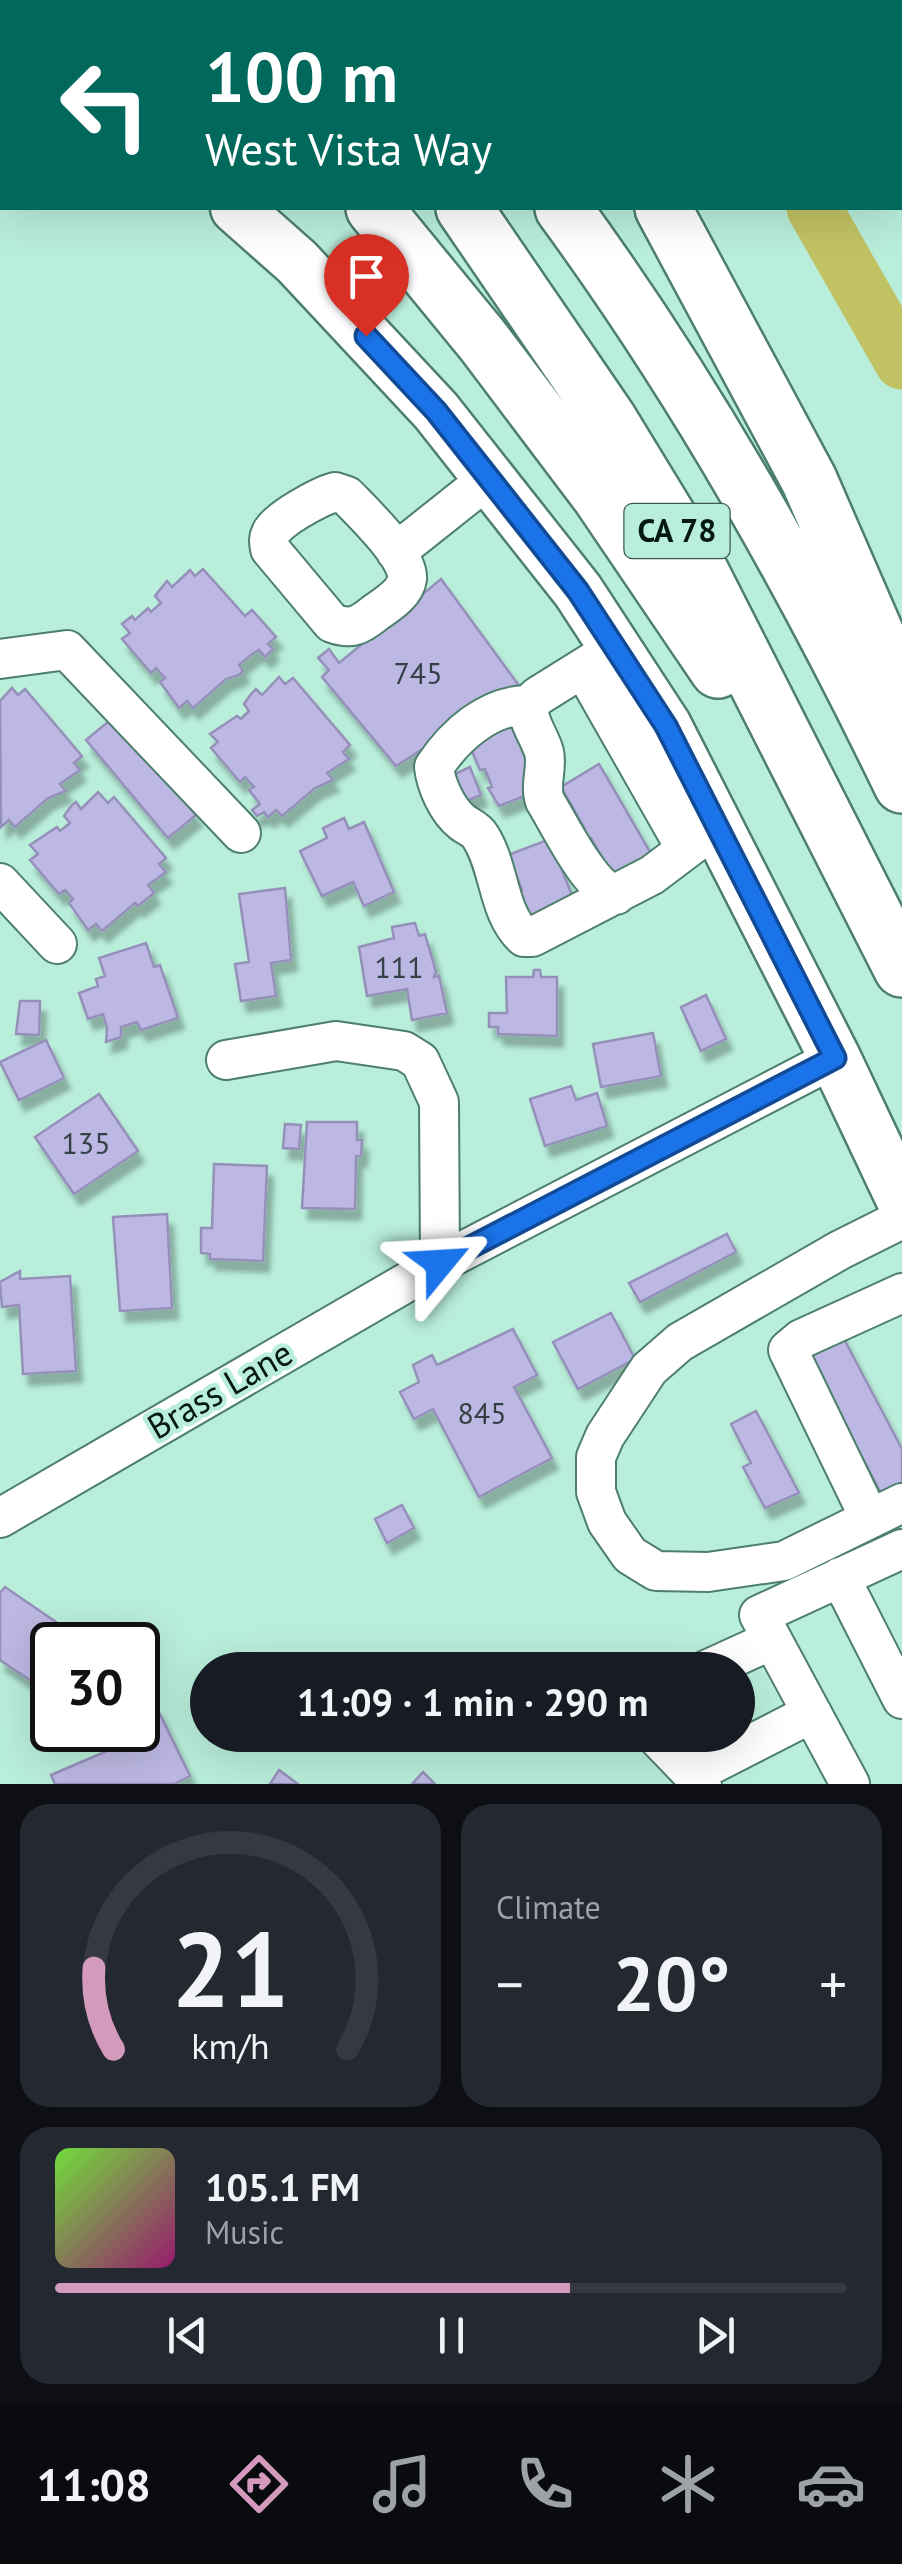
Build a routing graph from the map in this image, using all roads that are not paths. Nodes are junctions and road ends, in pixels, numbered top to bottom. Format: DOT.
graph roads {
  1 [pos="238,210"];
  2 [pos="376,210"];
  3 [pos="465,210"];
  4 [pos="564,210"];
  5 [pos="664,210"];
  6 [pos="488,478"];
  7 [pos="396,552"];
  8 [pos="599,658"];
  9 [pos="0,659"];
  10 [pos="902,694"];
  11 [pos="528,706"];
  12 [pos="902,785"];
  13 [pos="240,833"];
  14 [pos="701,838"];
  15 [pos="856,874"];
  16 [pos="0,883"];
  17 [pos="616,895"];
  18 [pos="58,944"];
  19 [pos="902,970"];
  20 [pos="835,1058"];
  21 [pos="226,1060"];
  22 [pos="902,1200"];
  23 [pos="902,1219"];
  24 [pos="440,1263"];
  25 [pos="902,1293"];
  26 [pos="886,1511"];
  27 [pos="0,1518"];
  28 [pos="902,1549"];
  29 [pos="840,1577"];
  30 [pos="772,1640"];
  31 [pos="746,1652"];
  32 [pos="902,1699"];
  33 [pos="812,1714"];
  34 [pos="672,1752"];
  35 [pos="698,1779"];
  36 [pos="850,1784"];
  1 -- 6 [label="main road"];
  2 -- 15 [label="highway"];
  3 -- 15 [label="highway, CA 78"];
  4 -- 12 [label="highway, CA 78"];
  5 -- 10 [label="highway"];
  6 -- 7 [label="street"];
  6 -- 8 [label="main road"];
  8 -- 11 [label="street"];
  8 -- 14 [label="main road"];
  9 -- 13 [label="street"];
  11 -- 17 [label="street"];
  11 -- 17 [label="street"];
  14 -- 17 [label="street"];
  14 -- 20 [label="main road"];
  15 -- 19 [label="highway, CA 78"];
  16 -- 18 [label="street"];
  20 -- 22 [label="main road"];
  20 -- 24 [label="street, Brass Lane"];
  21 -- 24 [label="street"];
  23 -- 26 [label="street"];
  24 -- 27 [label="street, Brass Lane"];
  25 -- 26 [label="street"];
  28 -- 29 [label="street"];
  29 -- 30 [label="street"];
  29 -- 32 [label="street"];
  30 -- 31 [label="street"];
  30 -- 33 [label="street"];
  33 -- 35 [label="street"];
  33 -- 36 [label="street"];
  34 -- 35 [label="street"];
}
